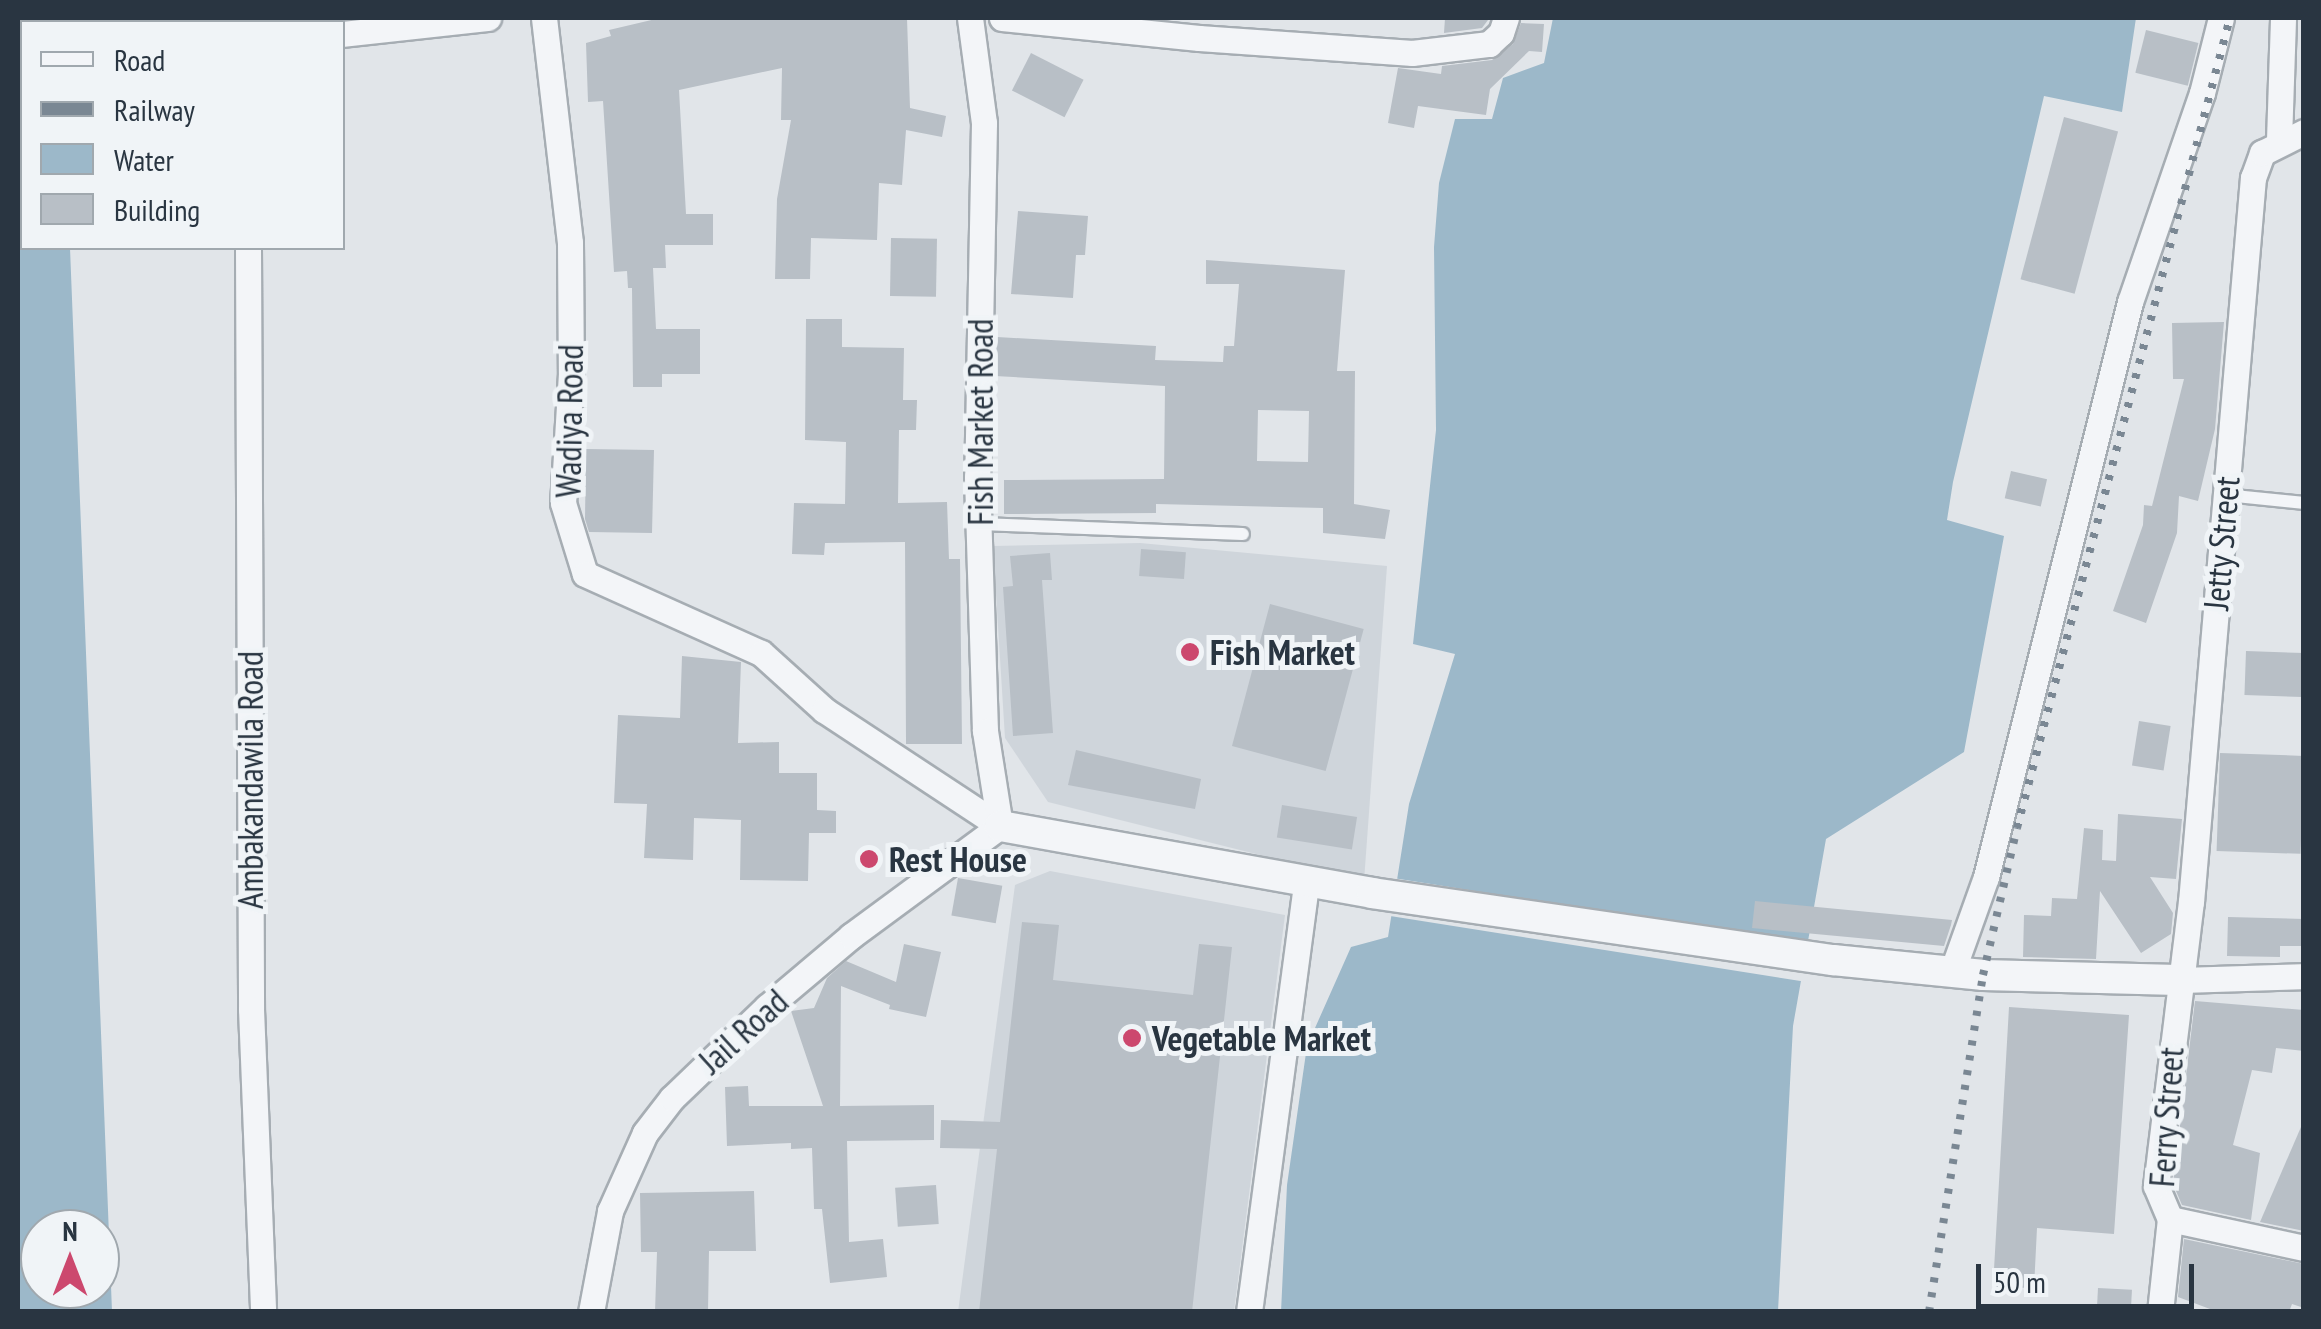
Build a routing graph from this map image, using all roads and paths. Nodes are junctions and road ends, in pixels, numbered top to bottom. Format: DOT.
graph roads {
  1 [pos="488,18"];
  2 [pos="544,18"];
  3 [pos="970,18"];
  4 [pos="1002,18"];
  5 [pos="1506,18"];
  6 [pos="2220,18"];
  7 [pos="2283,18"];
  8 [pos="345,34"];
  9 [pos="2291,136"];
  10 [pos="248,250"];
  11 [pos="2225,496"];
  12 [pos="2304,502"];
  13 [pos="980,524"];
  14 [pos="1243,534"];
  15 [pos="1000,826"];
  16 [pos="1307,879"];
  17 [pos="1952,972"];
  18 [pos="2304,976"];
  19 [pos="2178,980"];
  20 [pos="2170,1219"];
  21 [pos="2304,1248"];
  22 [pos="262,1312"];
  23 [pos="591,1312"];
  24 [pos="1249,1312"];
  25 [pos="2160,1312"];
  1 -- 8 [label="street"];
  2 -- 15 [label="street, Wadiya Road"];
  3 -- 13 [label="street, Fish Market Road"];
  4 -- 5 [label="street"];
  6 -- 17 [label="street"];
  7 -- 9 [label="street"];
  9 -- 11 [label="street, Jetty Street"];
  10 -- 22 [label="street, Ambakandawila Road"];
  11 -- 12 [label="lane"];
  11 -- 19 [label="street, Jetty Street"];
  13 -- 14 [label="lane"];
  13 -- 15 [label="street, Fish Market Road"];
  15 -- 16 [label="street"];
  15 -- 23 [label="street, Jail Road"];
  16 -- 17 [label="street"];
  16 -- 24 [label="street"];
  17 -- 19 [label="street"];
  18 -- 19 [label="street"];
  19 -- 20 [label="street, Ferry Street"];
  20 -- 21 [label="street"];
  20 -- 25 [label="street, Ferry Street"];
}
